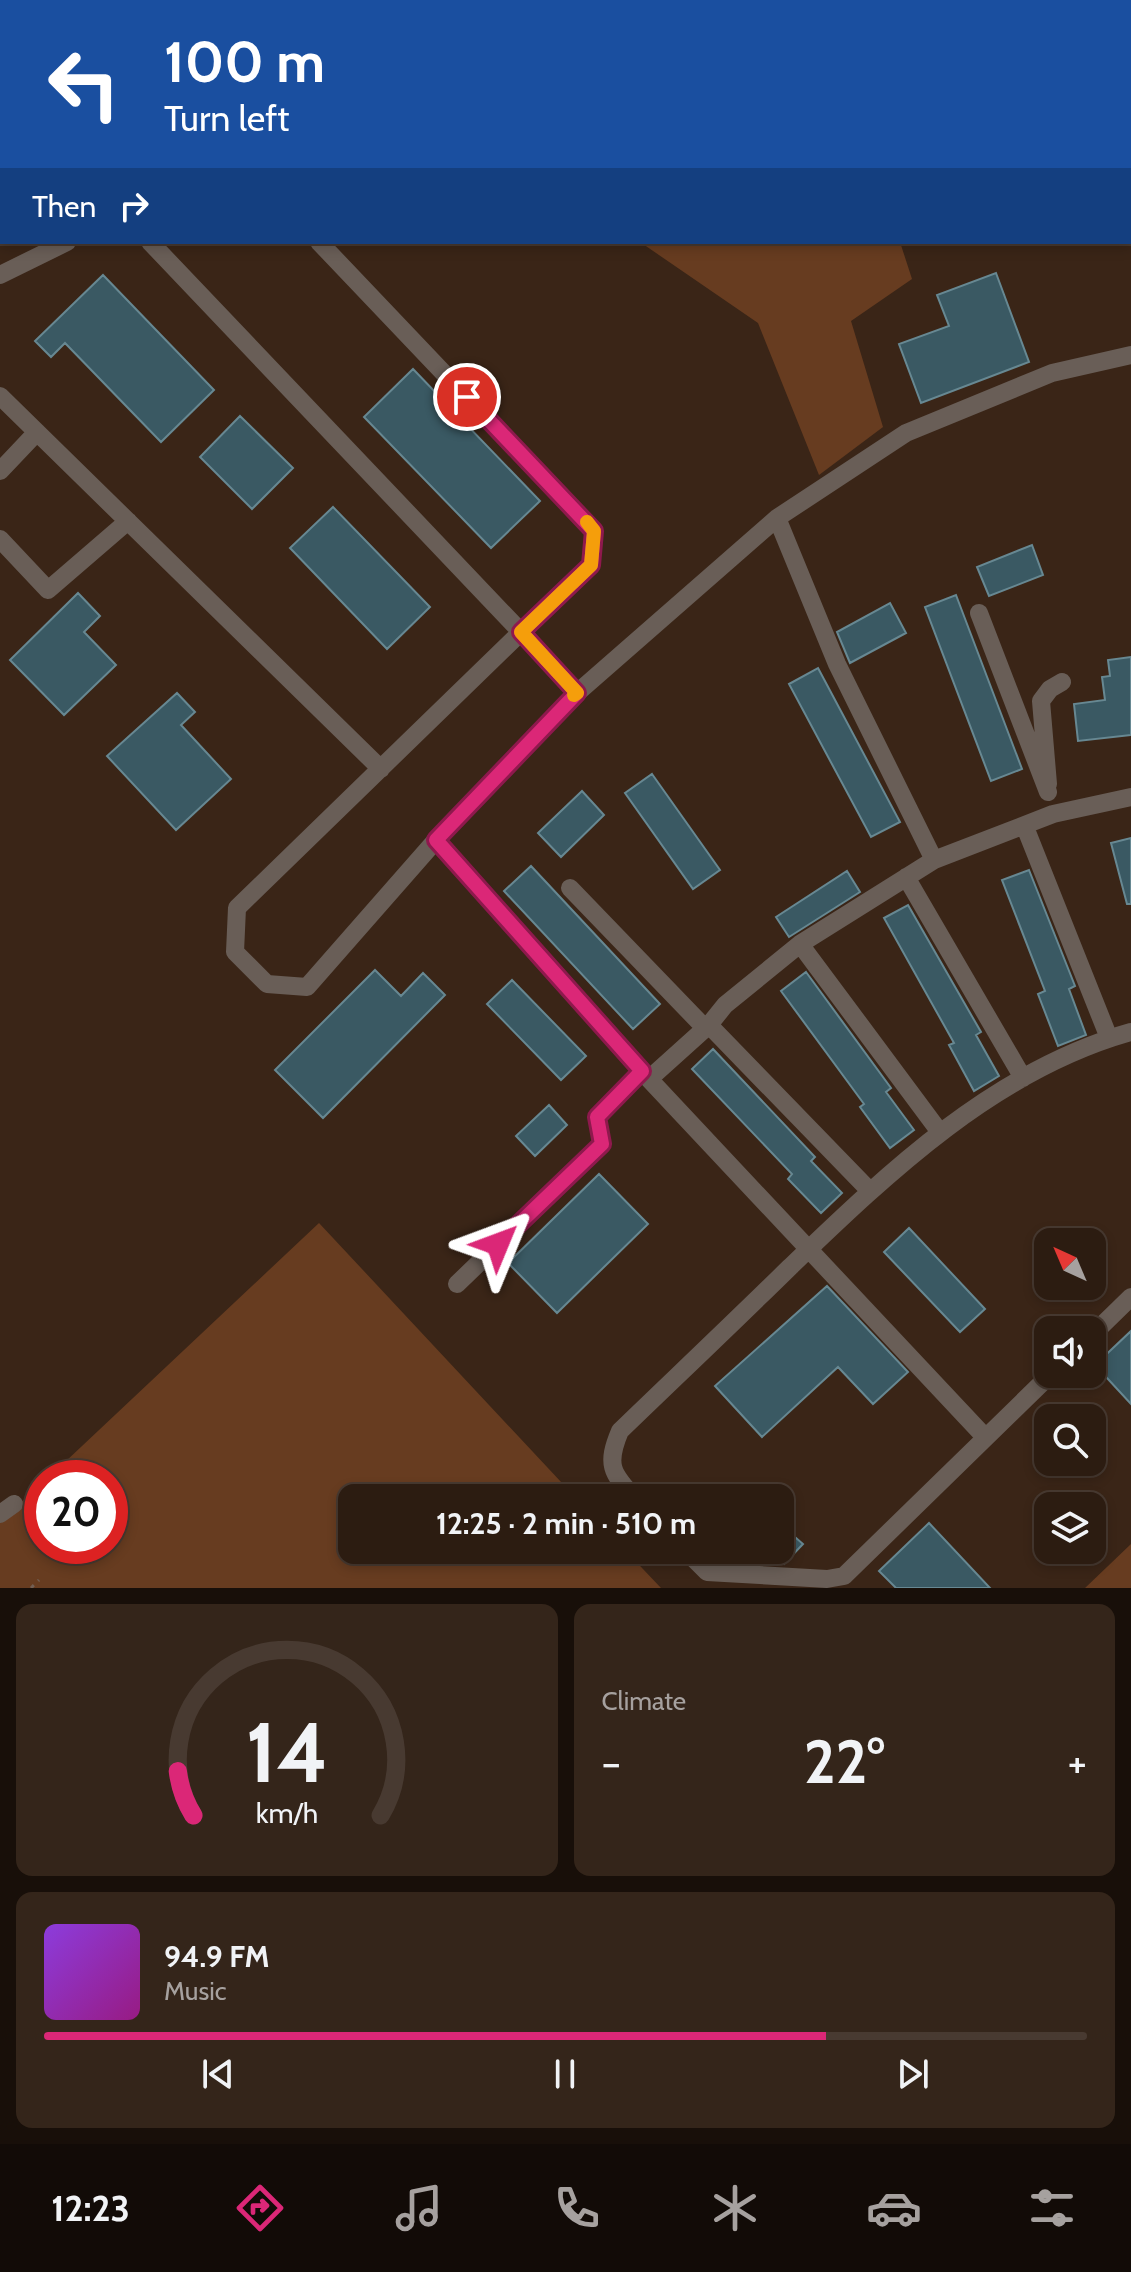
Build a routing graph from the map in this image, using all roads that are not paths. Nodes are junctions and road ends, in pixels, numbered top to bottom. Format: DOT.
graph roads {
  1 [pos="63,244"];
  2 [pos="152,244"];
  3 [pos="321,244"];
  4 [pos="0,275"];
  5 [pos="1131,355"];
  6 [pos="0,396"];
  7 [pos="37,432"];
  8 [pos="0,471"];
  9 [pos="777,518"];
  10 [pos="128,521"];
  11 [pos="0,539"];
  12 [pos="979,613"];
  13 [pos="521,632"];
  14 [pos="1062,682"];
  15 [pos="577,693"];
  16 [pos="381,769"];
  17 [pos="1048,792"];
  18 [pos="1131,797"];
  19 [pos="1053,814"];
  20 [pos="1025,827"];
  21 [pos="436,840"];
  22 [pos="934,860"];
  23 [pos="906,877"];
  24 [pos="570,888"];
  25 [pos="800,944"];
  26 [pos="707,1027"];
  27 [pos="1131,1032"];
  28 [pos="1109,1038"];
  29 [pos="645,1075"];
  30 [pos="1023,1078"];
  31 [pos="939,1131"];
  32 [pos="870,1191"];
  33 [pos="808,1251"];
  34 [pos="457,1284"];
  35 [pos="1131,1297"];
  36 [pos="1106,1321"];
  37 [pos="1036,1388"];
  38 [pos="985,1437"];
  39 [pos="622,1484"];
  40 [pos="699,1564"];
  1 -- 4 [label="lane"];
  2 -- 13 [label="lane"];
  3 -- 13 [label="lane"];
  5 -- 9 [label="lane"];
  6 -- 7 [label="lane"];
  7 -- 8 [label="lane"];
  7 -- 10 [label="lane"];
  9 -- 15 [label="lane"];
  9 -- 22 [label="lane"];
  10 -- 11 [label="lane"];
  10 -- 16 [label="lane"];
  12 -- 17 [label="lane"];
  13 -- 15 [label="lane"];
  13 -- 16 [label="lane"];
  14 -- 17 [label="lane"];
  15 -- 21 [label="lane"];
  16 -- 21 [label="lane"];
  17 -- 19 [label="lane"];
  18 -- 19 [label="lane"];
  19 -- 20 [label="lane"];
  20 -- 22 [label="lane"];
  20 -- 28 [label="lane"];
  21 -- 29 [label="lane"];
  22 -- 23 [label="lane"];
  23 -- 25 [label="lane"];
  23 -- 30 [label="lane"];
  24 -- 26 [label="lane"];
  25 -- 26 [label="lane"];
  25 -- 31 [label="lane"];
  26 -- 29 [label="lane"];
  26 -- 32 [label="lane"];
  27 -- 28 [label="lane"];
  28 -- 30 [label="lane"];
  29 -- 33 [label="lane"];
  29 -- 34 [label="lane"];
  30 -- 31 [label="lane"];
  31 -- 32 [label="lane"];
  32 -- 33 [label="lane"];
  33 -- 38 [label="lane"];
  33 -- 39 [label="lane"];
  35 -- 36 [label="lane"];
  37 -- 38 [label="lane"];
  38 -- 40 [label="lane"];
}
